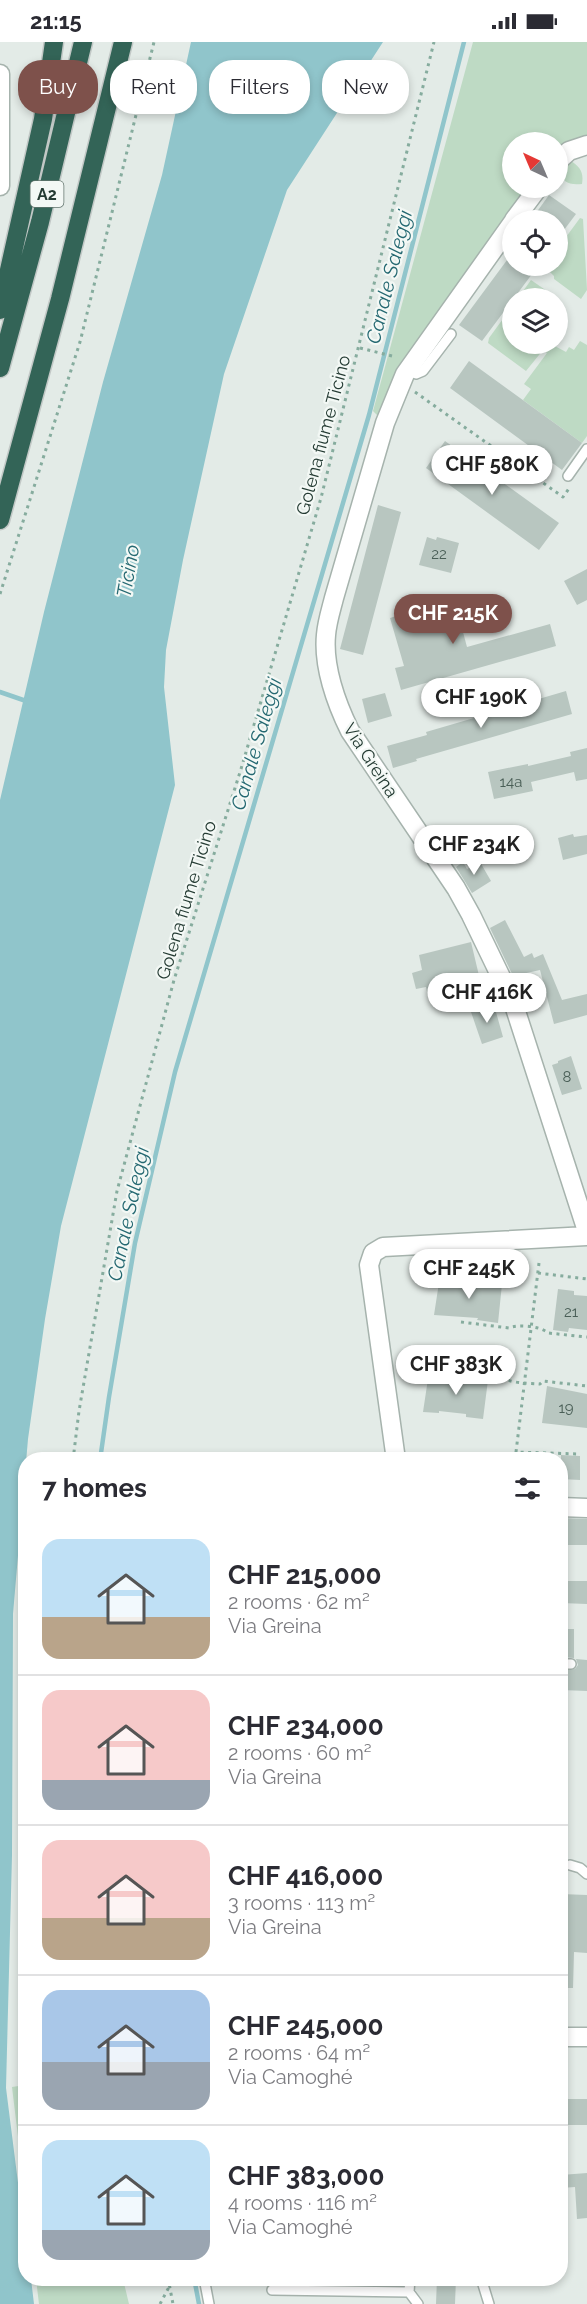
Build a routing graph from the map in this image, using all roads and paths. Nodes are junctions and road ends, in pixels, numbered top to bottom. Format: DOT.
graph roads {
  1 [pos="54,42"];
  2 [pos="83,42"];
  3 [pos="123,42"];
  4 [pos="154,42"];
  5 [pos="434,42"];
  6 [pos="0,74"];
  7 [pos="587,145"];
  8 [pos="568,153"];
  9 [pos="0,186"];
  10 [pos="502,238"];
  11 [pos="0,310"];
  12 [pos="0,327"];
  13 [pos="451,334"];
  14 [pos="6,345"];
  15 [pos="360,348"];
  16 [pos="392,355"];
  17 [pos="0,368"];
  18 [pos="405,376"];
  19 [pos="587,449"];
  20 [pos="571,478"];
  21 [pos="0,520"];
  22 [pos="0,594"];
  23 [pos="587,1231"];
  24 [pos="587,1236"];
  25 [pos="539,1263"];
  26 [pos="538,1273"];
  27 [pos="587,1279"];
  28 [pos="461,1322"];
  29 [pos="532,1328"];
  30 [pos="587,1337"];
  31 [pos="458,1372"];
  32 [pos="525,1382"];
  33 [pos="587,1386"];
  34 [pos="74,1452"];
  35 [pos="395,1452"];
  36 [pos="516,1452"];
  37 [pos="568,1454"];
  38 [pos="580,1454"];
  39 [pos="568,1507"];
  40 [pos="587,1508"];
  41 [pos="570,1865"];
  42 [pos="587,1874"];
  43 [pos="568,2037"];
  44 [pos="587,2037"];
  45 [pos="169,2286"];
  46 [pos="170,2286"];
  47 [pos="206,2286"];
  48 [pos="409,2286"];
  49 [pos="483,2286"];
  50 [pos="272,2290"];
  51 [pos="409,2292"];
  52 [pos="159,2304"];
  53 [pos="173,2304"];
  54 [pos="209,2304"];
  55 [pos="418,2304"];
  56 [pos="489,2304"];
  1 -- 11 [label="highway, A2"];
  2 -- 14 [label="highway, A2"];
  3 -- 21 [label="highway, A2"];
  4 -- 22 [label="path"];
  5 -- 15 [label="path, Golena fiume Ticino"];
  6 -- 9 [label="street"];
  7 -- 8 [label="street"];
  10 -- 18 [label="street, Via Greina"];
  12 -- 14 [label="highway"];
  13 -- 18 [label="lane"];
  14 -- 17 [label="highway, A2"];
  15 -- 16 [label="path"];
  15 -- 34 [label="path, Golena fiume Ticino"];
  18 -- 20 [label="path"];
  18 -- 23 [label="street, Via Greina"];
  19 -- 20 [label="lane"];
  24 -- 35 [label="street"];
  25 -- 26 [label="path"];
  26 -- 27 [label="path"];
  26 -- 29 [label="path"];
  28 -- 29 [label="path"];
  29 -- 30 [label="path"];
  29 -- 32 [label="path"];
  31 -- 32 [label="path"];
  32 -- 33 [label="path"];
  32 -- 36 [label="path"];
  37 -- 38 [label="path"];
  39 -- 40 [label="street"];
  41 -- 42 [label="lane"];
  43 -- 44 [label="street"];
  45 -- 52 [label="path"];
  46 -- 53 [label="path"];
  47 -- 54 [label="lane"];
  48 -- 51 [label="lane"];
  49 -- 56 [label="lane"];
  50 -- 51 [label="lane"];
  51 -- 55 [label="lane"];
}
